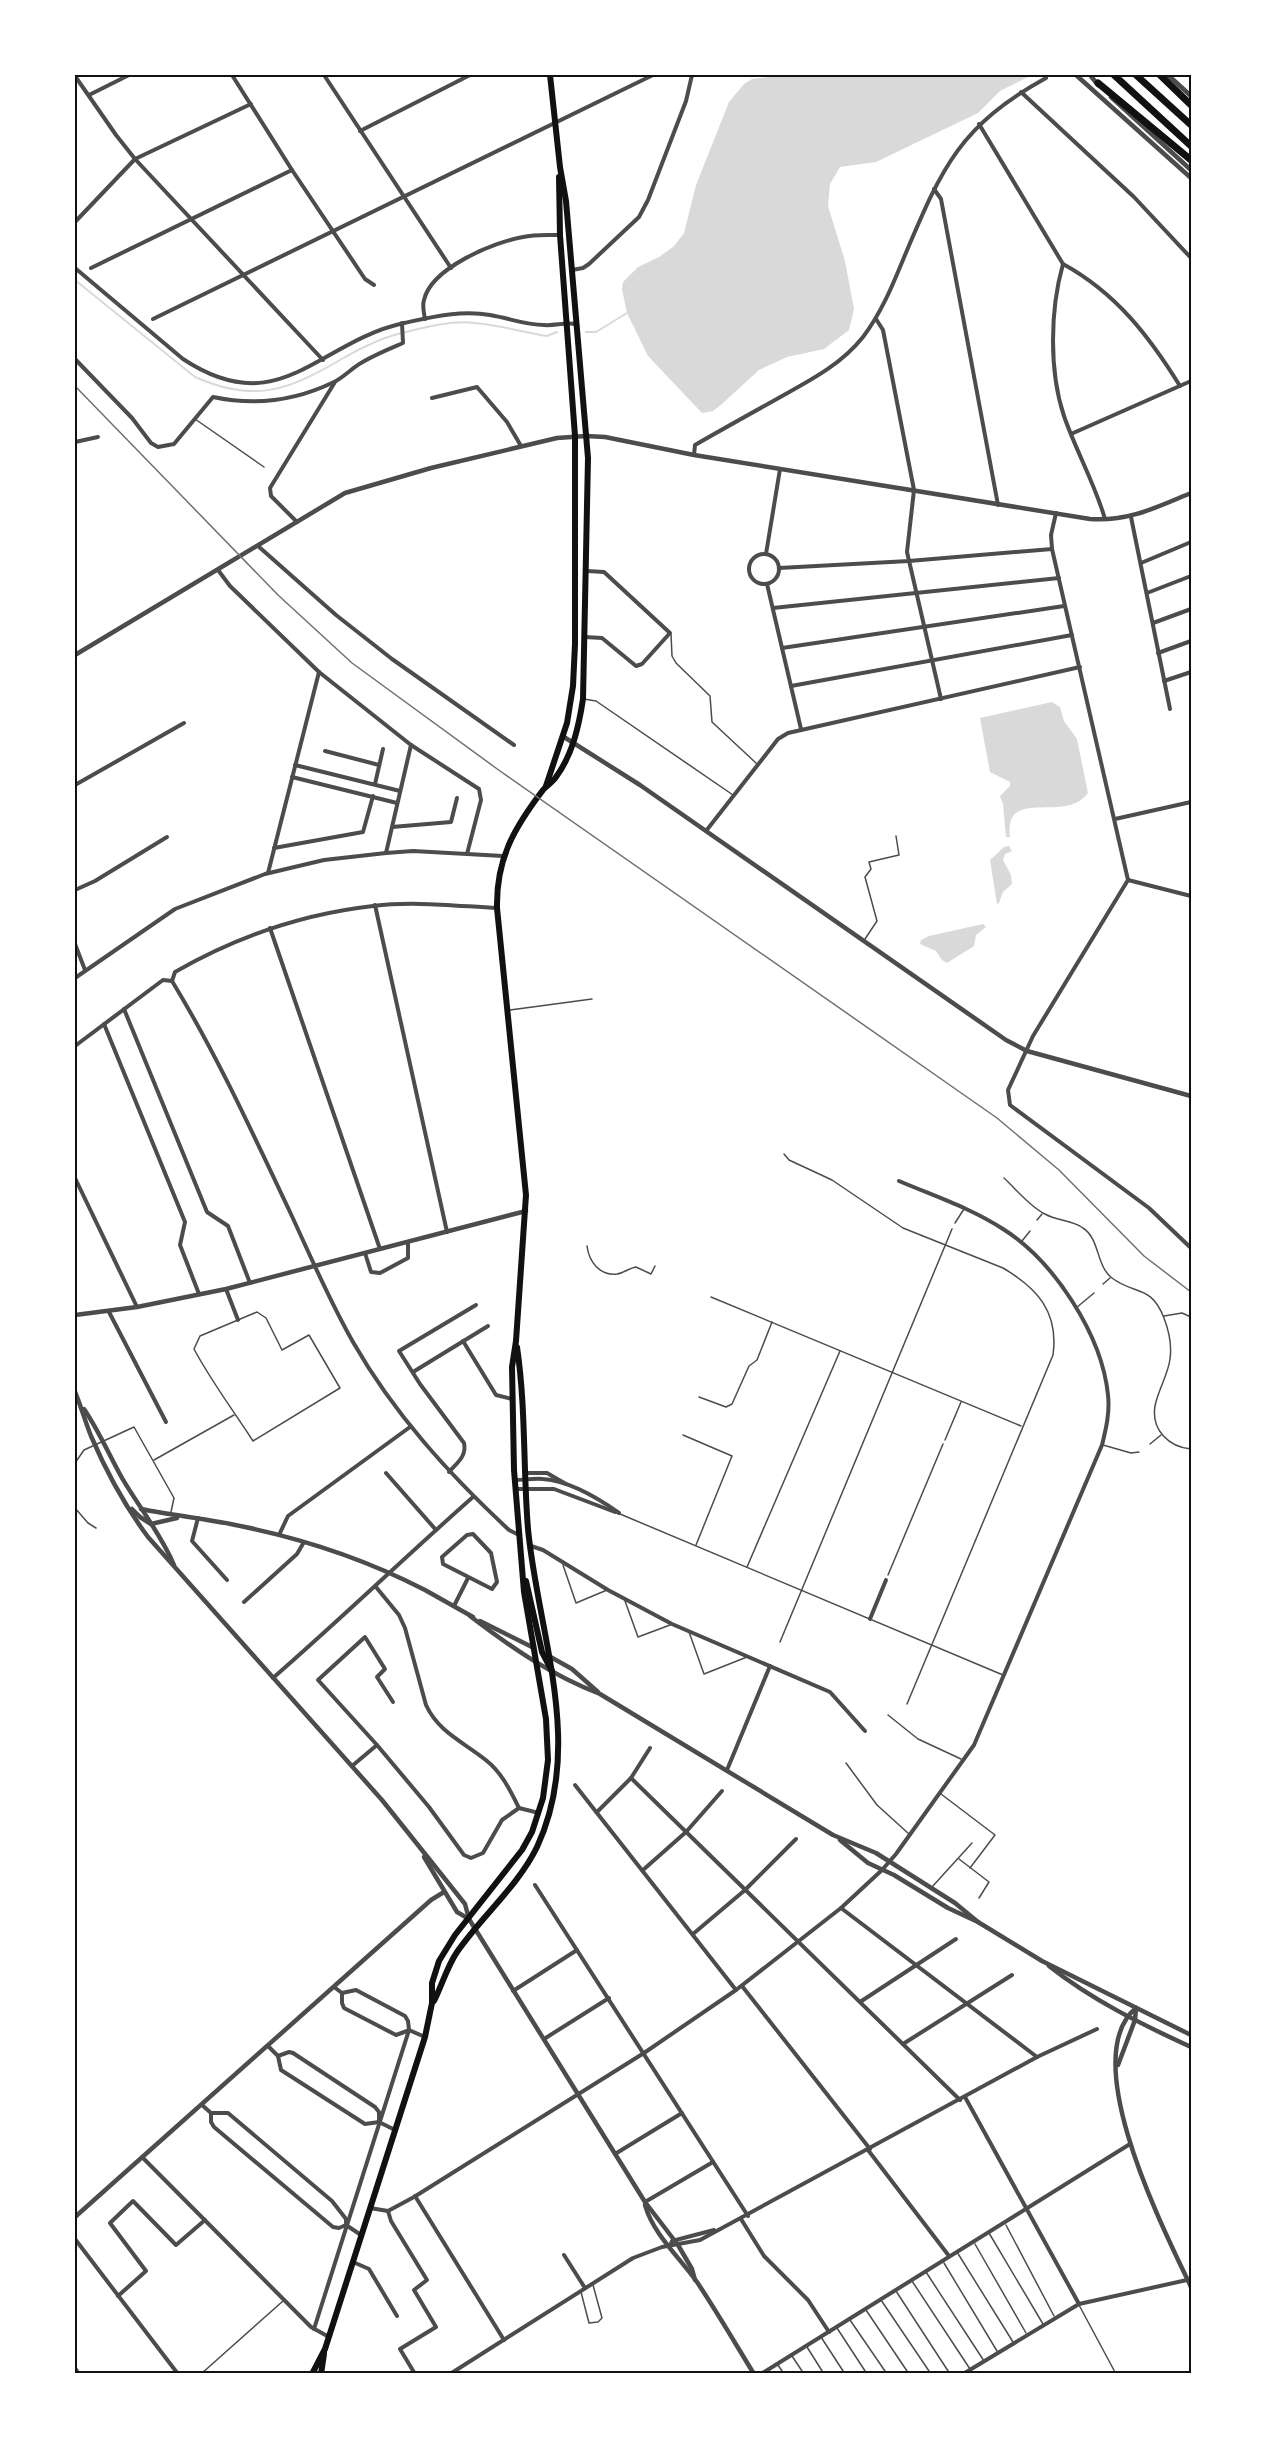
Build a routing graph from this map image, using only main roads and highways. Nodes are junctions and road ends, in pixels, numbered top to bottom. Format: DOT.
graph roads {
  1 [pos="550,75"];
  2 [pos="1114,75"];
  3 [pos="1136,75"];
  4 [pos="1160,75"];
  5 [pos="1098,82"];
  6 [pos="1191,105"];
  7 [pos="1191,126"];
  8 [pos="1191,146"];
  9 [pos="1191,160"];
  10 [pos="560,167"];
  11 [pos="545,788"];
  12 [pos="516,1341"];
  13 [pos="521,1560"];
  14 [pos="552,1672"];
  15 [pos="432,2003"];
  16 [pos="324,2353"];
  17 [pos="312,2374"];
  18 [pos="321,2374"];
  1 -- 10 [label="main road"];
  2 -- 8 [label="highway"];
  3 -- 7 [label="highway"];
  4 -- 6 [label="highway"];
  5 -- 9 [label="highway"];
  10 -- 11 [label="main road"];
  10 -- 11 [label="main road"];
  11 -- 12 [label="main road"];
  12 -- 13 [label="main road"];
  12 -- 14 [label="main road"];
  13 -- 14 [label="main road"];
  13 -- 15 [label="main road"];
  14 -- 15 [label="main road"];
  15 -- 16 [label="main road"];
  16 -- 17 [label="main road"];
  16 -- 18 [label="main road"];
}
